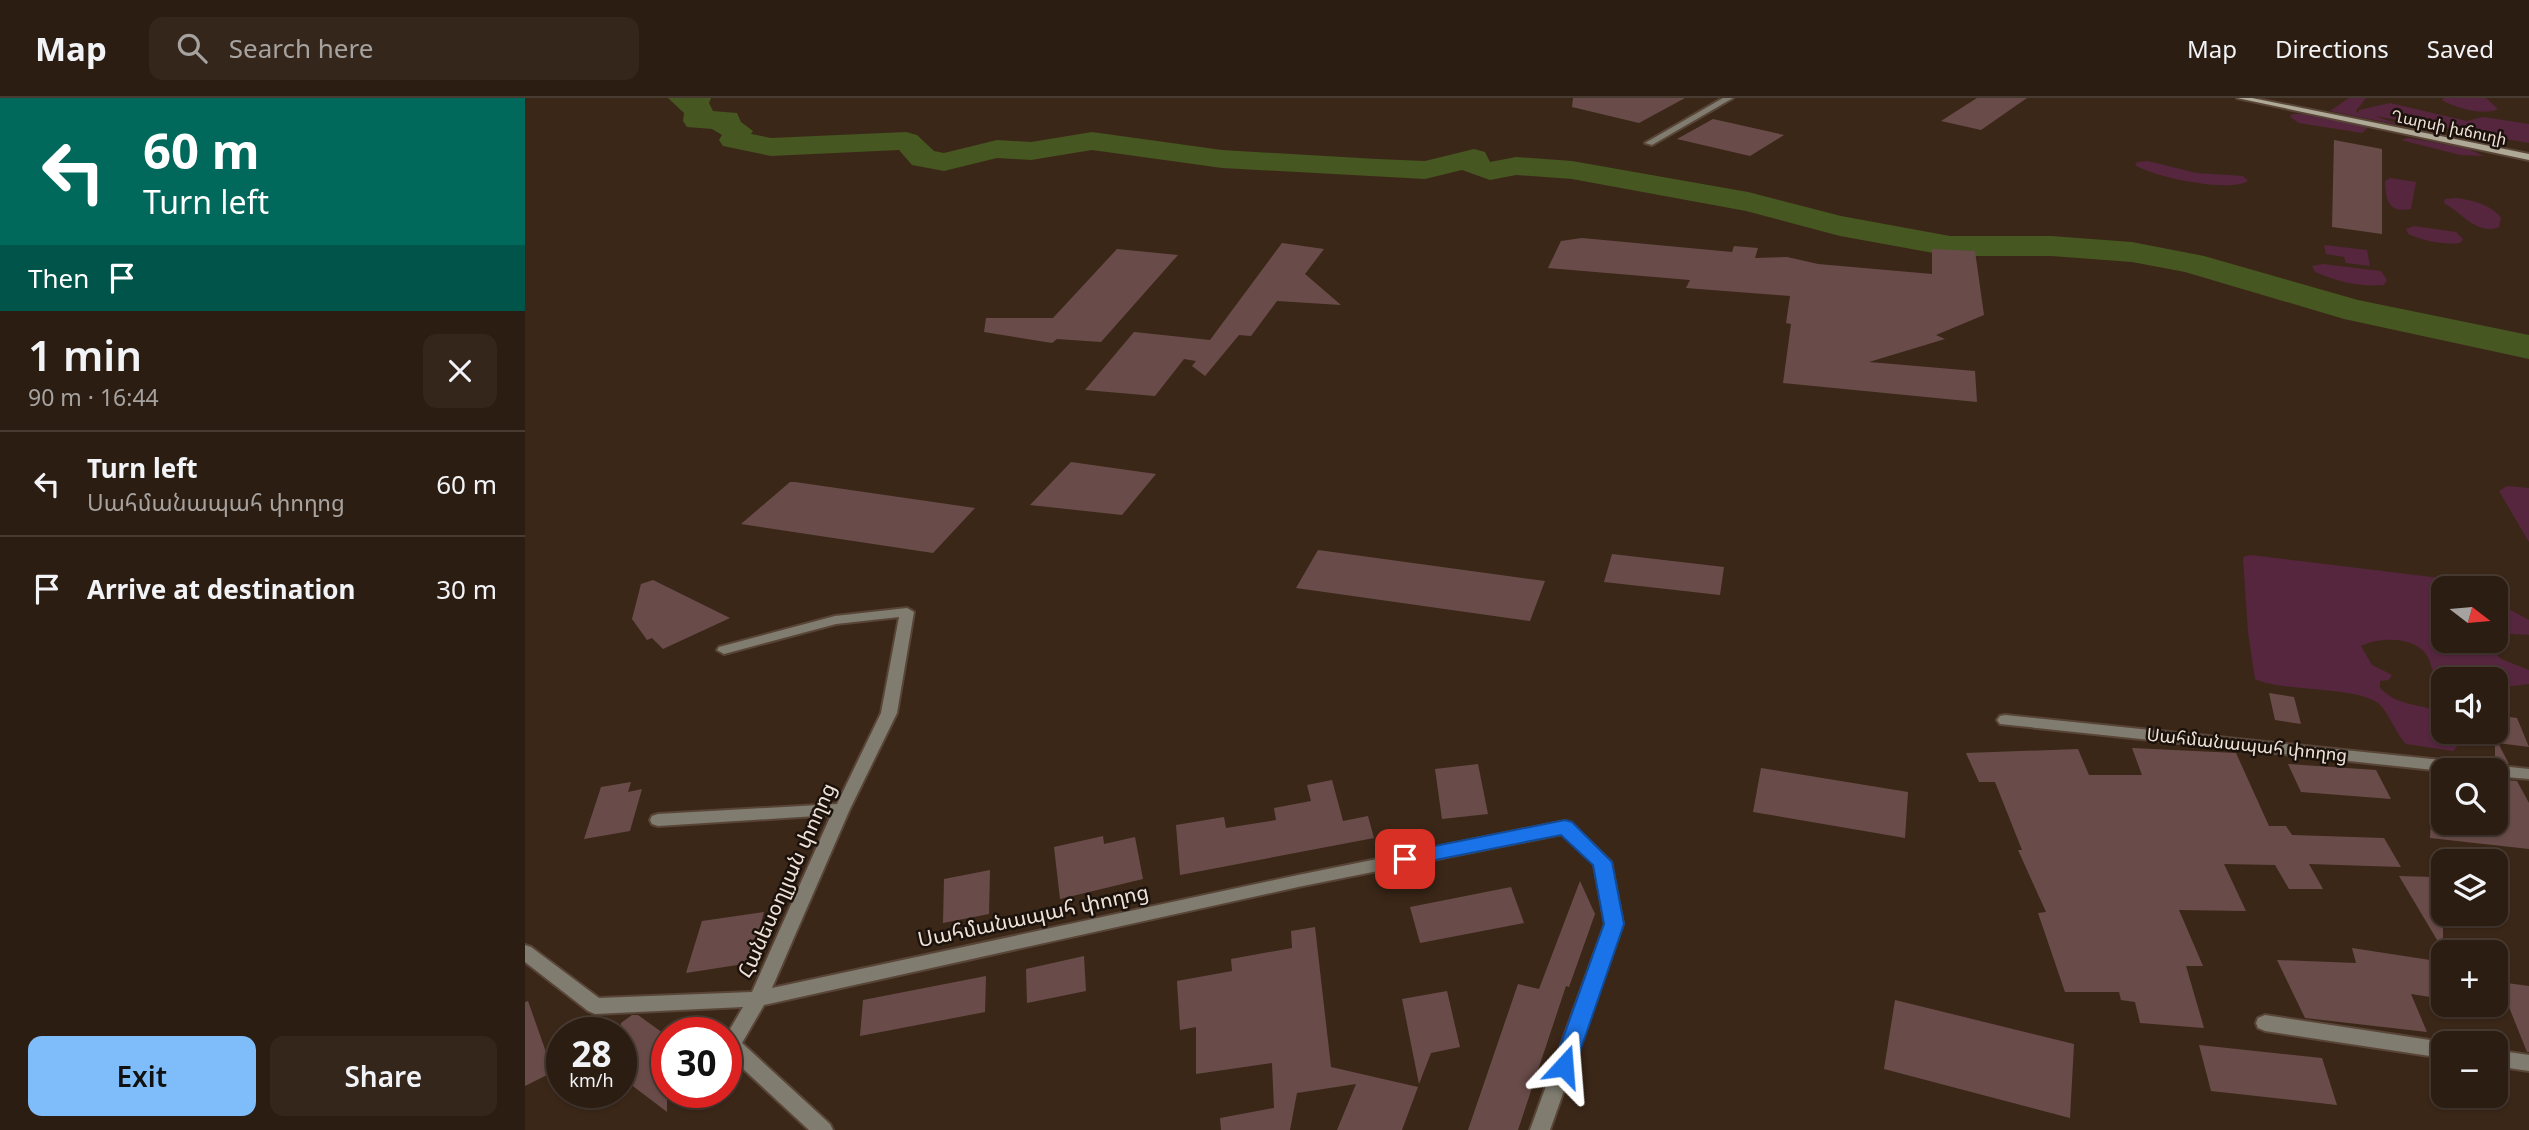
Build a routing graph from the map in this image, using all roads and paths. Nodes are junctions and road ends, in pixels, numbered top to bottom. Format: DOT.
graph roads {
  1 [pos="1729,98"];
  2 [pos="2241,98"];
  3 [pos="1649,143"];
  4 [pos="2529,157"];
  5 [pos="724,650"];
  6 [pos="2005,720"];
  7 [pos="2431,764"];
  8 [pos="2508,772"];
  9 [pos="2529,774"];
  10 [pos="842,809"];
  11 [pos="658,820"];
  12 [pos="525,953"];
  13 [pos="758,999"];
  14 [pos="2265,1023"];
  15 [pos="2431,1048"];
  16 [pos="2508,1060"];
  17 [pos="2529,1063"];
  18 [pos="823,1130"];
  19 [pos="1540,1130"];
  1 -- 3 [label="street"];
  2 -- 4 [label="main road, Ղարսի խճուղի"];
  5 -- 10 [label="street, Հանեսօղլյան փողոց"];
  6 -- 7 [label="street, Սահմանապահ փողոց"];
  8 -- 9 [label="street"];
  10 -- 11 [label="street"];
  10 -- 13 [label="street, Հանեսօղլյան փողոց"];
  12 -- 13 [label="street, Սահմանապահ փողոց"];
  13 -- 18 [label="street, Հանեսօղլյան փողոց"];
  13 -- 19 [label="street, Սահմանապահ փողոց"];
  14 -- 15 [label="street"];
  16 -- 17 [label="street"];
}
